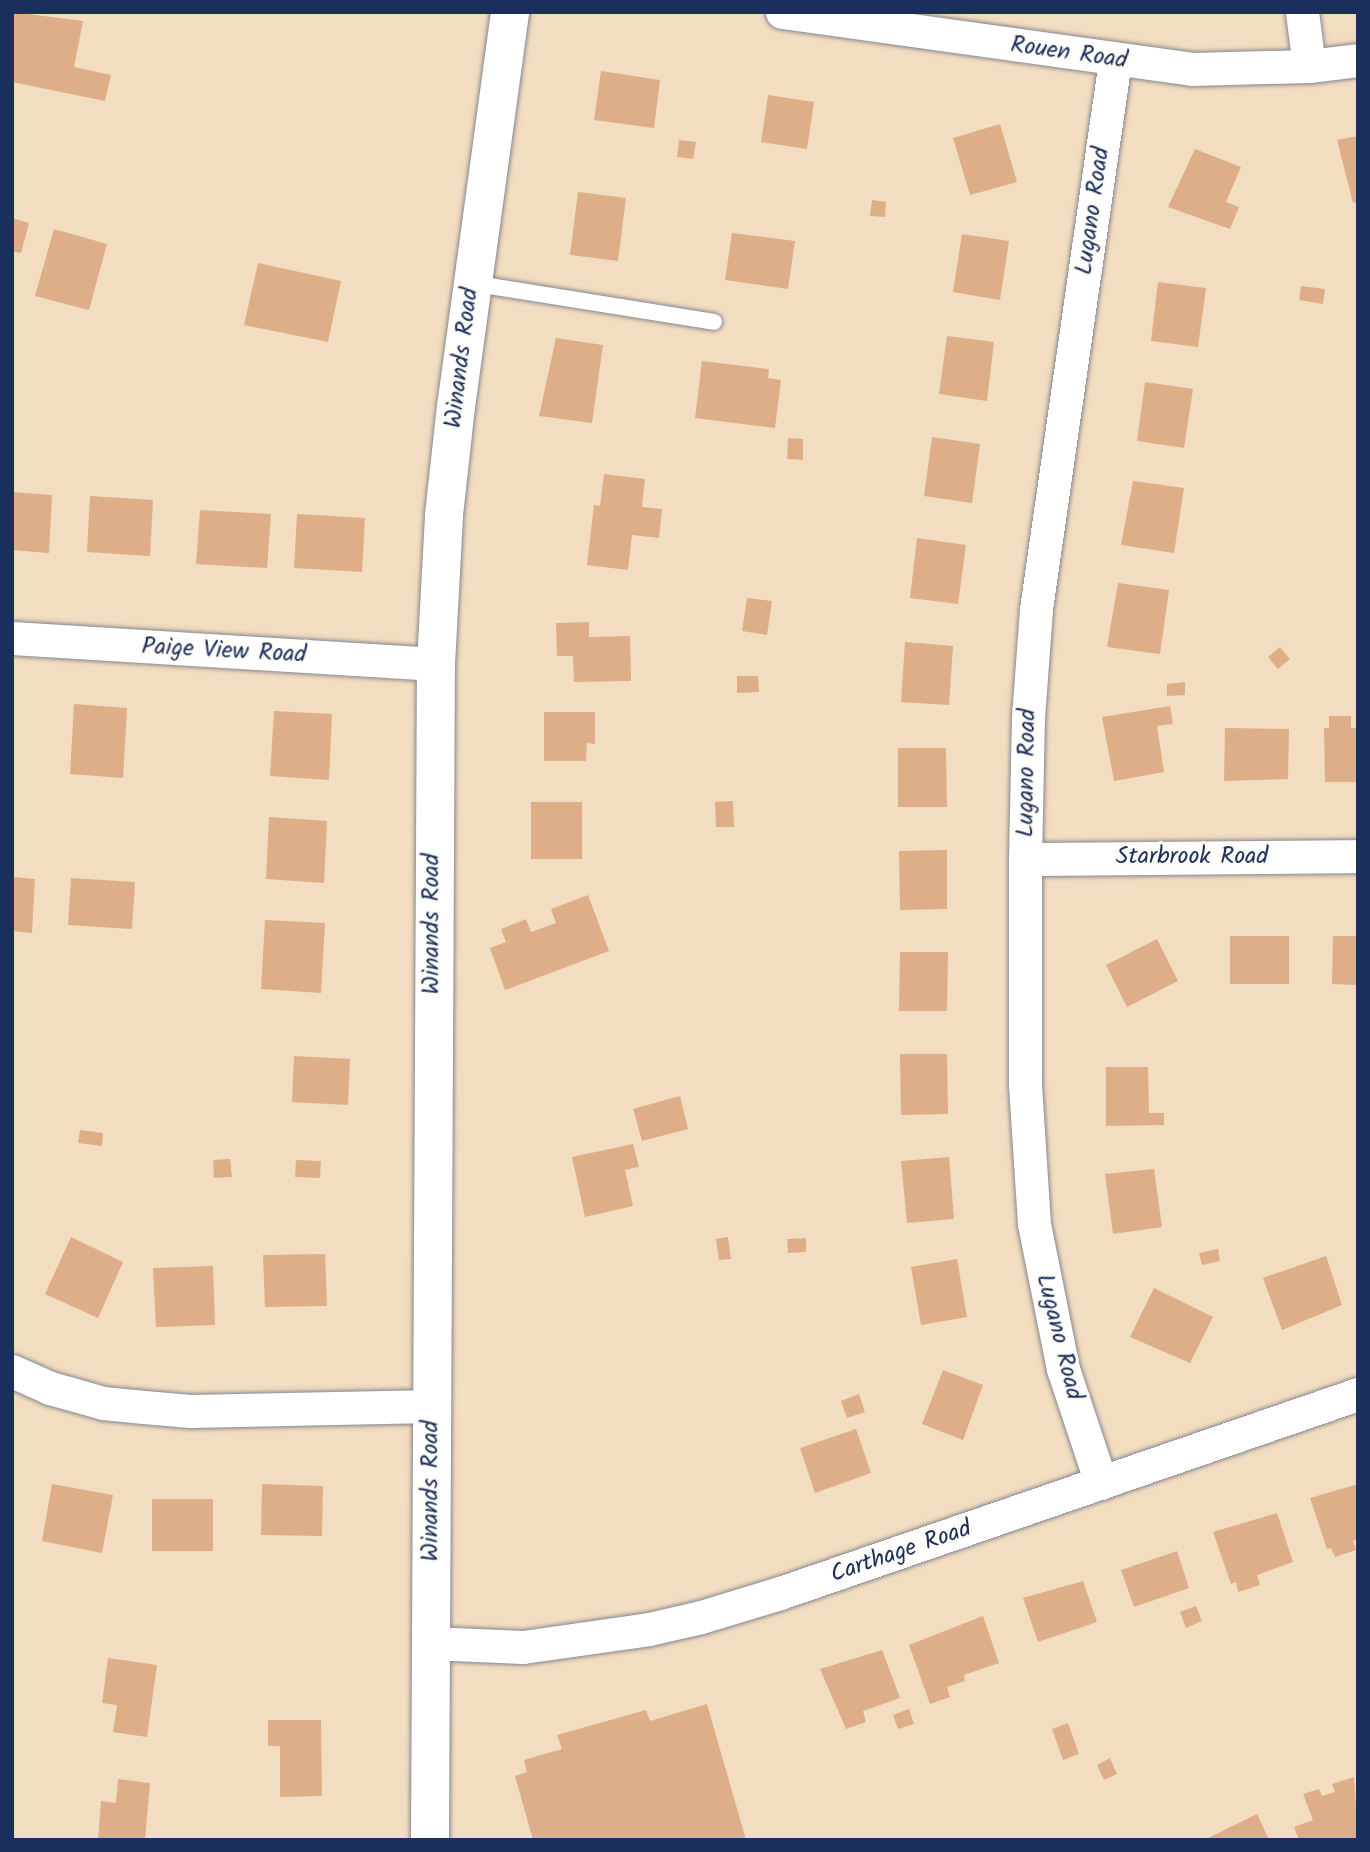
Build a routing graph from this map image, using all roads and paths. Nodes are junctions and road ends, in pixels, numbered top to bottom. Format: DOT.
graph roads {
  1 [pos="510,12"];
  2 [pos="782,12"];
  3 [pos="1302,12"];
  4 [pos="1115,60"];
  5 [pos="1358,60"];
  6 [pos="1309,66"];
  7 [pos="471,283"];
  8 [pos="714,322"];
  9 [pos="12,638"];
  10 [pos="436,664"];
  11 [pos="1358,856"];
  12 [pos="1025,859"];
  13 [pos="12,1371"];
  14 [pos="1358,1394"];
  15 [pos="432,1406"];
  16 [pos="1101,1483"];
  17 [pos="430,1643"];
  18 [pos="430,1840"];
  1 -- 7 [label="street, Winands Road"];
  2 -- 4 [label="street, Rouen Road"];
  3 -- 6 [label="street"];
  4 -- 6 [label="street, Rouen Road"];
  4 -- 12 [label="street, Lugano Road"];
  5 -- 6 [label="street, Rouen Road"];
  7 -- 8 [label="lane"];
  7 -- 10 [label="street, Winands Road"];
  9 -- 10 [label="street, Paige View Road"];
  10 -- 15 [label="street, Winands Road"];
  11 -- 12 [label="street, Starbrook Road"];
  12 -- 16 [label="street, Lugano Road"];
  13 -- 15 [label="street"];
  14 -- 16 [label="street, Carthage Road"];
  15 -- 17 [label="street, Winands Road"];
  16 -- 17 [label="street, Carthage Road"];
  17 -- 18 [label="street, Winands Road"];
}
